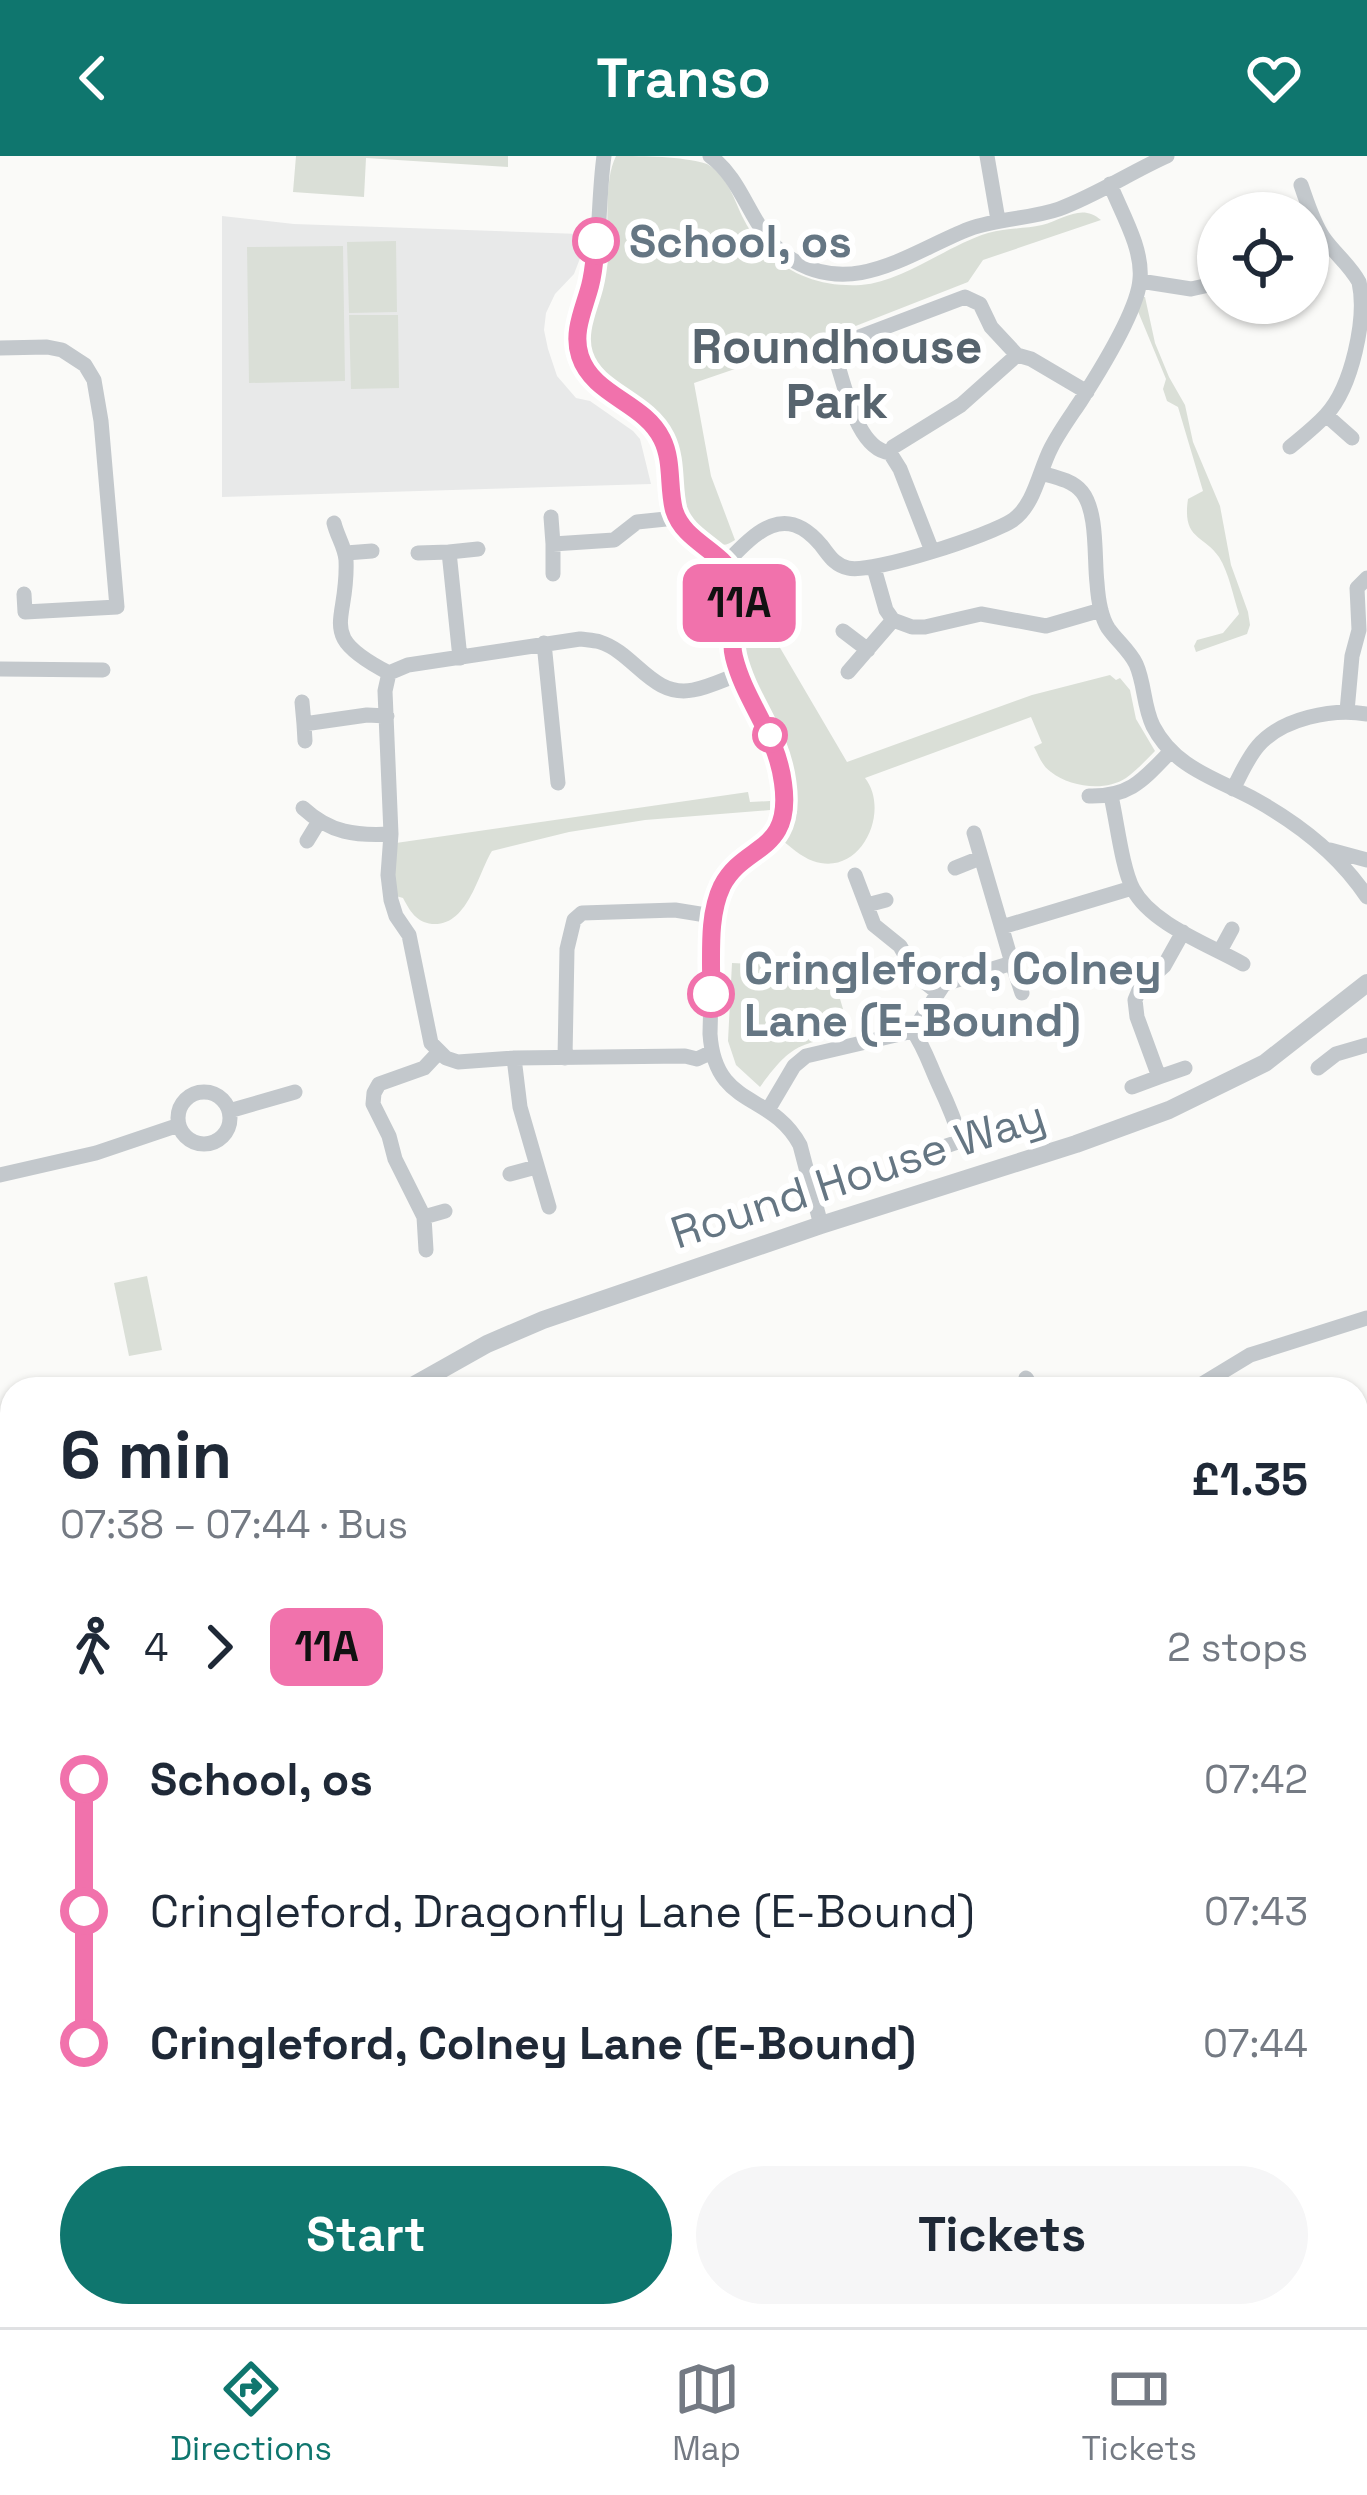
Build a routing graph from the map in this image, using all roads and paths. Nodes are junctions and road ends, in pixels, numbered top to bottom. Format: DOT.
graph roads {
  1 [pos="604,156"];
  2 [pos="710,156"];
  3 [pos="986,156"];
  4 [pos="1167,156"];
  5 [pos="1110,184"];
  6 [pos="1300,185"];
  7 [pos="1302,192"];
  8 [pos="998,220"];
  9 [pos="1329,251"];
  10 [pos="1141,281"];
  11 [pos="1197,288"];
  12 [pos="1366,298"];
  13 [pos="0,348"];
  14 [pos="1016,355"];
  15 [pos="1087,392"];
  16 [pos="1326,415"];
  17 [pos="1352,438"];
  18 [pos="1290,447"];
  19 [pos="890,453"];
  20 [pos="1041,473"];
  21 [pos="675,513"];
  22 [pos="551,517"];
  23 [pos="334,523"];
  24 [pos="554,544"];
  25 [pos="478,549"];
  26 [pos="372,551"];
  27 [pos="932,551"];
  28 [pos="448,552"];
  29 [pos="346,554"];
  30 [pos="418,554"];
  31 [pos="724,563"];
  32 [pos="874,568"];
  33 [pos="553,574"];
  34 [pos="1367,578"];
  35 [pos="24,594"];
  36 [pos="1101,610"];
  37 [pos="892,620"];
  38 [pos="843,631"];
  39 [pos="544,644"];
  40 [pos="868,650"];
  41 [pos="460,658"];
  42 [pos="0,669"];
  43 [pos="103,670"];
  44 [pos="848,672"];
  45 [pos="389,673"];
  46 [pos="740,674"];
  47 [pos="302,702"];
  48 [pos="1346,710"];
  49 [pos="1367,714"];
  50 [pos="387,716"];
  51 [pos="1170,752"];
  52 [pos="558,783"];
  53 [pos="1233,789"];
  54 [pos="1088,796"];
  55 [pos="1111,796"];
  56 [pos="302,808"];
  57 [pos="318,823"];
  58 [pos="974,832"];
  59 [pos="392,834"];
  60 [pos="307,842"];
  61 [pos="1328,849"];
  62 [pos="980,858"];
  63 [pos="1367,860"];
  64 [pos="955,868"];
  65 [pos="855,874"];
  66 [pos="1132,888"];
  67 [pos="1367,897"];
  68 [pos="886,900"];
  69 [pos="867,905"];
  70 [pos="713,913"];
  71 [pos="1002,926"];
  72 [pos="1232,929"];
  73 [pos="1183,932"];
  74 [pos="1220,951"];
  75 [pos="1012,963"];
  76 [pos="1243,964"];
  77 [pos="1367,964"];
  78 [pos="1367,983"];
  79 [pos="937,992"];
  80 [pos="1022,993"];
  81 [pos="1324,1019"];
  82 [pos="913,1031"];
  83 [pos="1367,1045"];
  84 [pos="439,1052"];
  85 [pos="712,1052"];
  86 [pos="514,1058"];
  87 [pos="565,1058"];
  88 [pos="1185,1068"];
  89 [pos="1318,1068"];
  90 [pos="1159,1077"];
  91 [pos="1132,1087"];
  92 [pos="295,1092"];
  93 [pos="769,1110"];
  94 [pos="229,1111"];
  95 [pos="179,1125"];
  96 [pos="990,1135"];
  97 [pos="962,1141"];
  98 [pos="940,1148"];
  99 [pos="536,1167"];
  100 [pos="0,1174"];
  101 [pos="510,1174"];
  102 [pos="549,1208"];
  103 [pos="446,1211"];
  104 [pos="424,1217"];
  105 [pos="821,1225"];
  106 [pos="426,1250"];
  107 [pos="1367,1318"];
  108 [pos="428,1377"];
  109 [pos="1213,1377"];
  1 -- 21 [label="street"];
  2 -- 8 [label="street"];
  3 -- 8 [label="street"];
  4 -- 5 [label="street"];
  5 -- 8 [label="street"];
  5 -- 10 [label="street"];
  6 -- 7 [label="street"];
  9 -- 12 [label="street"];
  10 -- 11 [label="street"];
  10 -- 15 [label="street"];
  12 -- 16 [label="street"];
  13 -- 35 [label="street"];
  14 -- 15 [label="street"];
  14 -- 19 [label="street"];
  14 -- 19 [label="street"];
  15 -- 20 [label="street"];
  16 -- 17 [label="street"];
  16 -- 18 [label="street"];
  19 -- 27 [label="street"];
  20 -- 27 [label="street"];
  20 -- 36 [label="street"];
  21 -- 24 [label="street"];
  21 -- 31 [label="street"];
  22 -- 24 [label="street"];
  23 -- 29 [label="street"];
  24 -- 33 [label="street"];
  25 -- 28 [label="street"];
  26 -- 29 [label="street"];
  27 -- 32 [label="street"];
  28 -- 30 [label="street"];
  28 -- 41 [label="street"];
  29 -- 45 [label="street"];
  31 -- 32 [label="street"];
  31 -- 46 [label="street"];
  32 -- 37 [label="street"];
  34 -- 48 [label="street"];
  36 -- 37 [label="street"];
  36 -- 51 [label="street"];
  37 -- 40 [label="street"];
  38 -- 40 [label="street"];
  39 -- 41 [label="street"];
  39 -- 46 [label="street"];
  39 -- 52 [label="street"];
  40 -- 44 [label="street"];
  41 -- 45 [label="street"];
  42 -- 43 [label="street"];
  45 -- 50 [label="street"];
  46 -- 70 [label="street"];
  47 -- 50 [label="street"];
  48 -- 49 [label="street"];
  48 -- 53 [label="street"];
  50 -- 59 [label="street"];
  51 -- 53 [label="street"];
  51 -- 55 [label="street"];
  53 -- 61 [label="street"];
  54 -- 55 [label="street"];
  55 -- 66 [label="street"];
  56 -- 57 [label="street"];
  57 -- 59 [label="street"];
  57 -- 60 [label="street"];
  58 -- 62 [label="street"];
  59 -- 84 [label="street"];
  61 -- 63 [label="street"];
  61 -- 67 [label="street"];
  62 -- 64 [label="street"];
  62 -- 71 [label="street"];
  65 -- 69 [label="street"];
  66 -- 71 [label="street"];
  66 -- 73 [label="street"];
  68 -- 69 [label="street"];
  69 -- 79 [label="street"];
  70 -- 85 [label="street"];
  70 -- 87 [label="street"];
  71 -- 75 [label="street"];
  72 -- 74 [label="street"];
  73 -- 74 [label="street"];
  73 -- 90 [label="street"];
  74 -- 76 [label="street"];
  75 -- 79 [label="street"];
  75 -- 80 [label="street"];
  77 -- 81 [label="street, Round House Way"];
  78 -- 81 [label="street, Round House Way"];
  79 -- 82 [label="street"];
  81 -- 105 [label="street, Round House Way"];
  82 -- 93 [label="street"];
  82 -- 97 [label="street"];
  83 -- 89 [label="street"];
  84 -- 86 [label="street"];
  84 -- 104 [label="street"];
  85 -- 87 [label="street"];
  85 -- 93 [label="street"];
  86 -- 87 [label="street"];
  86 -- 99 [label="street"];
  88 -- 90 [label="street"];
  90 -- 91 [label="street"];
  92 -- 94 [label="street"];
  93 -- 105 [label="street"];
  94 -- 95 [label="street"];
  94 -- 95 [label="street"];
  95 -- 100 [label="street"];
  96 -- 97 [label="street"];
  97 -- 98 [label="street"];
  99 -- 101 [label="street"];
  99 -- 102 [label="street"];
  103 -- 104 [label="street"];
  104 -- 106 [label="street"];
  105 -- 108 [label="street, Round House Way"];
  107 -- 109 [label="street"];
}
